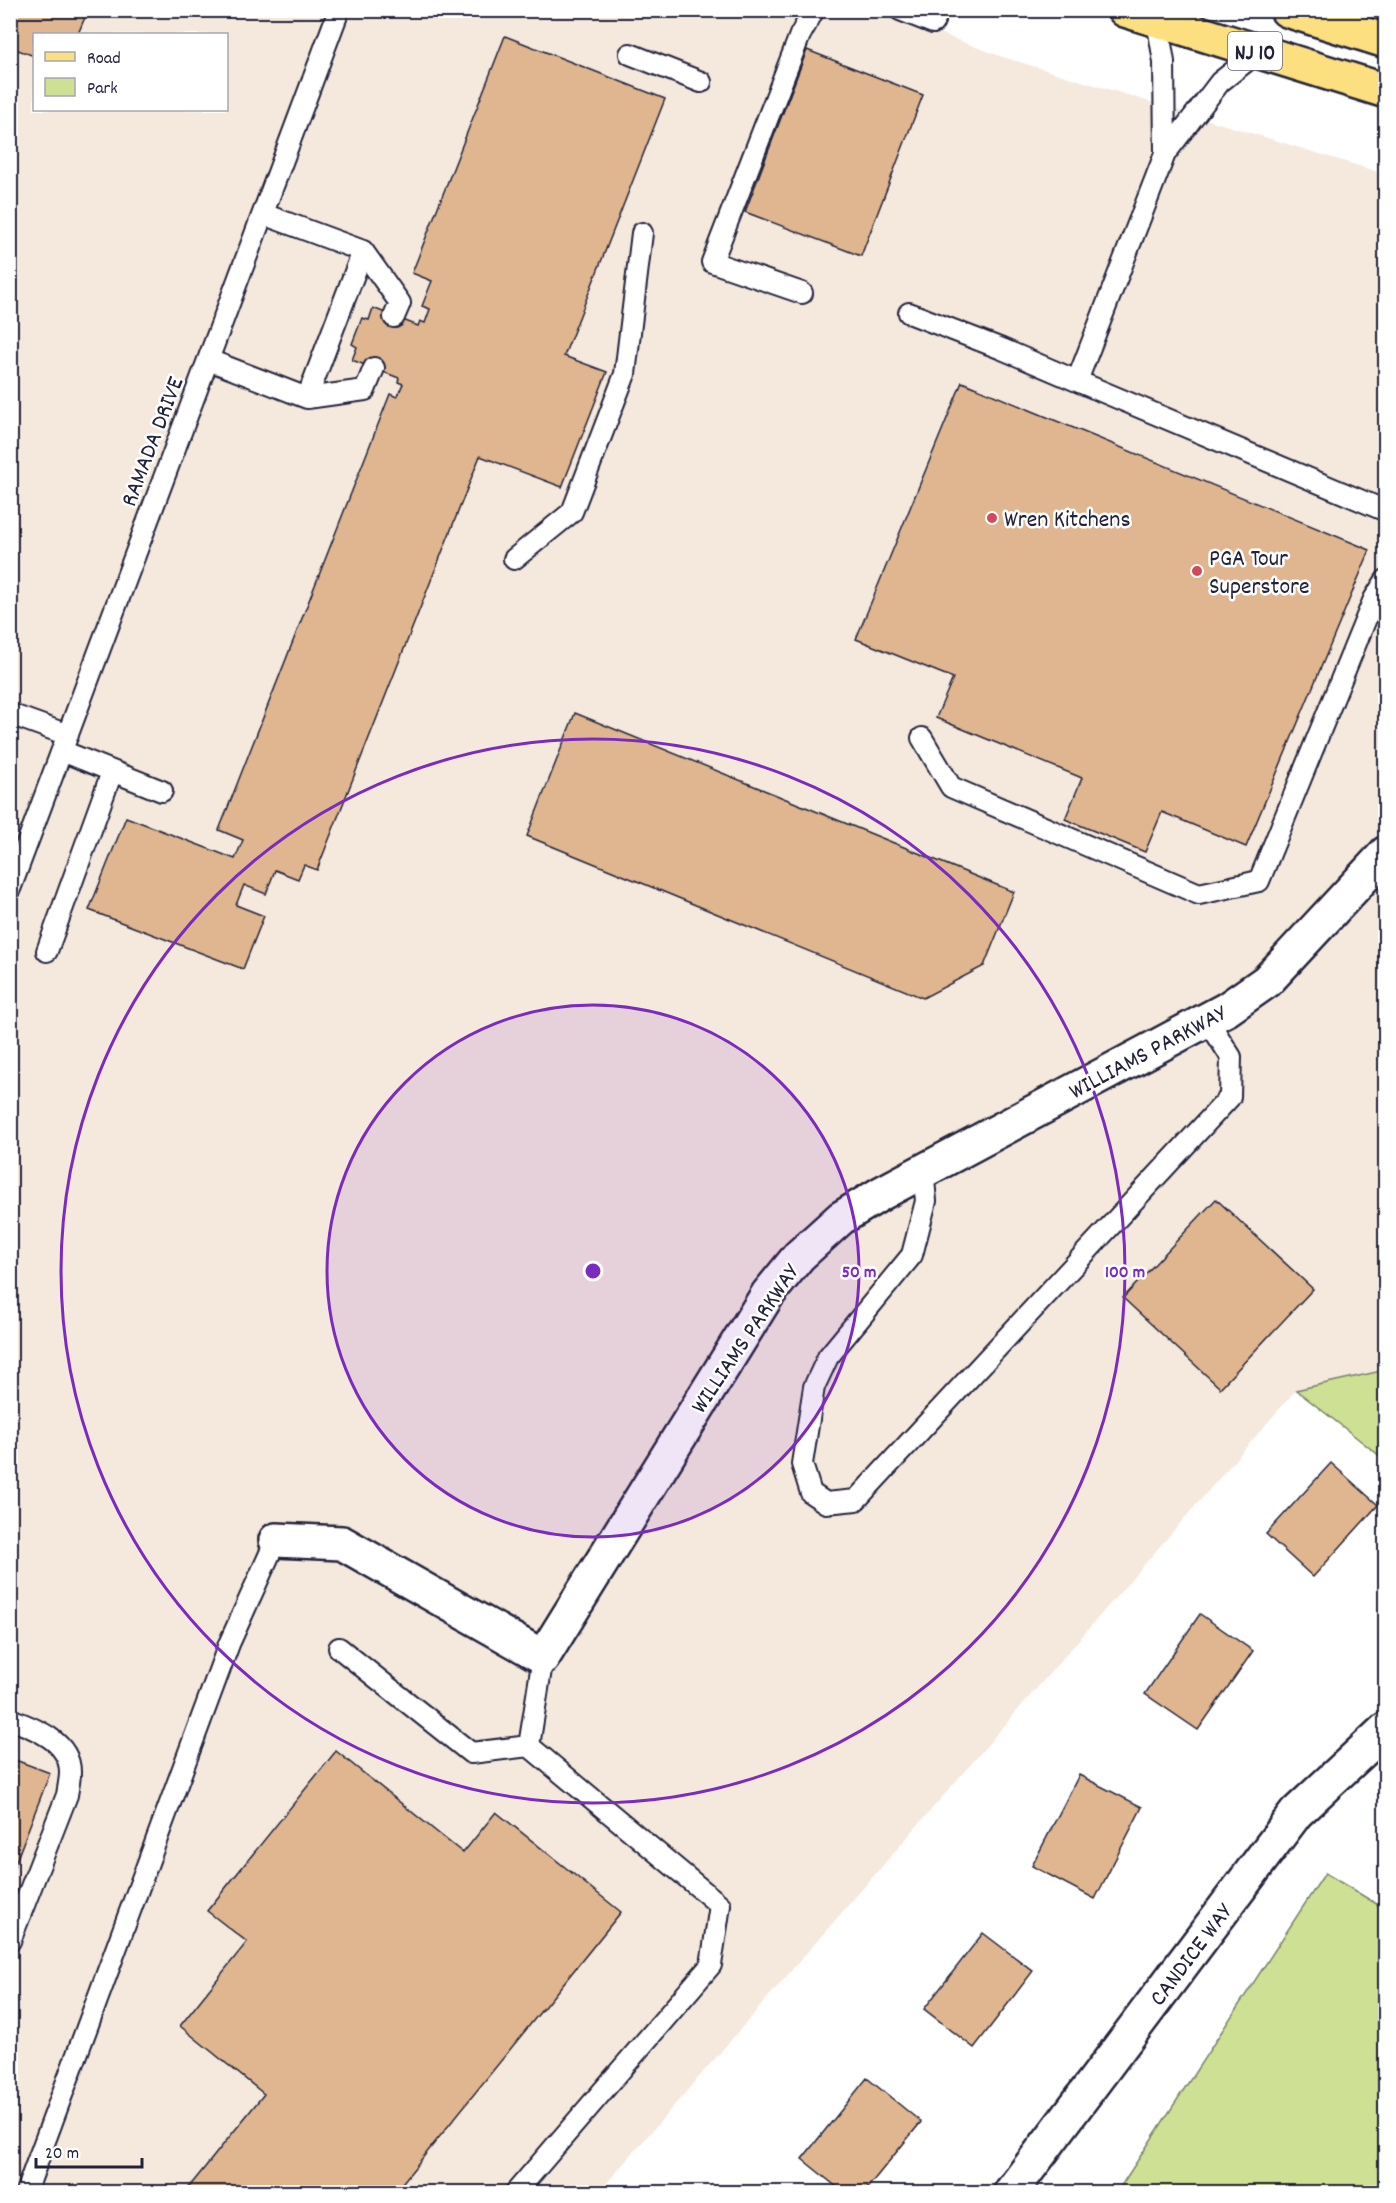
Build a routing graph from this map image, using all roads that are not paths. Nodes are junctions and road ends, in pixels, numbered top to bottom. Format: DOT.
graph roads {
  1 [pos="339,10"];
  2 [pos="814,10"];
  3 [pos="900,10"];
  4 [pos="939,10"];
  5 [pos="1125,10"];
  6 [pos="1287,10"];
  7 [pos="1157,20"];
  8 [pos="1386,27"];
  9 [pos="1351,30"];
  10 [pos="1386,41"];
  11 [pos="1258,52"];
  12 [pos="630,54"];
  13 [pos="701,82"];
  14 [pos="1386,91"];
  15 [pos="1166,154"];
  16 [pos="263,214"];
  17 [pos="642,233"];
  18 [pos="363,251"];
  19 [pos="802,293"];
  20 [pos="909,313"];
  21 [pos="394,317"];
  22 [pos="209,360"];
  23 [pos="374,368"];
  24 [pos="1077,381"];
  25 [pos="307,398"];
  26 [pos="1386,511"];
  27 [pos="514,559"];
  28 [pos="1386,580"];
  29 [pos="10,714"];
  30 [pos="922,738"];
  31 [pos="65,743"];
  32 [pos="112,772"];
  33 [pos="162,791"];
  34 [pos="1386,853"];
  35 [pos="10,889"];
  36 [pos="47,951"];
  37 [pos="1207,1019"];
  38 [pos="923,1170"];
  39 [pos="276,1540"];
  40 [pos="339,1648"];
  41 [pos="543,1657"];
  42 [pos="10,1719"];
  43 [pos="1386,1729"];
  44 [pos="529,1746"];
  45 [pos="10,1941"];
  46 [pos="26,2193"];
  47 [pos="516,2193"];
  48 [pos="1011,2193"];
  1 -- 16 [label="lane, RAMADA DRIVE"];
  2 -- 19 [label="lane"];
  3 -- 4 [label="lane"];
  5 -- 7 [label="main road, NJ 10"];
  6 -- 9 [label="main road, NJ 10"];
  7 -- 11 [label="main road, NJ 10"];
  7 -- 15 [label="lane"];
  8 -- 9 [label="main road"];
  9 -- 10 [label="main road, NJ 10"];
  11 -- 14 [label="main road, NJ 10"];
  11 -- 15 [label="lane"];
  12 -- 13 [label="lane"];
  15 -- 24 [label="lane"];
  16 -- 18 [label="lane"];
  16 -- 22 [label="lane, RAMADA DRIVE"];
  17 -- 27 [label="lane"];
  18 -- 21 [label="lane"];
  18 -- 25 [label="lane"];
  20 -- 24 [label="lane"];
  22 -- 25 [label="lane"];
  22 -- 31 [label="lane, RAMADA DRIVE"];
  23 -- 25 [label="lane"];
  24 -- 26 [label="lane"];
  28 -- 30 [label="lane"];
  29 -- 31 [label="lane"];
  31 -- 32 [label="lane"];
  31 -- 35 [label="lane, RAMADA DRIVE"];
  32 -- 33 [label="lane"];
  32 -- 36 [label="lane"];
  34 -- 37 [label="street, WILLIAMS PARKWAY"];
  37 -- 38 [label="street, WILLIAMS PARKWAY"];
  37 -- 38 [label="lane"];
  38 -- 41 [label="street, WILLIAMS PARKWAY"];
  39 -- 41 [label="street"];
  39 -- 46 [label="lane"];
  40 -- 44 [label="lane"];
  41 -- 44 [label="lane"];
  42 -- 45 [label="lane"];
  43 -- 48 [label="street, CANDICE WAY"];
  44 -- 47 [label="lane"];
}
